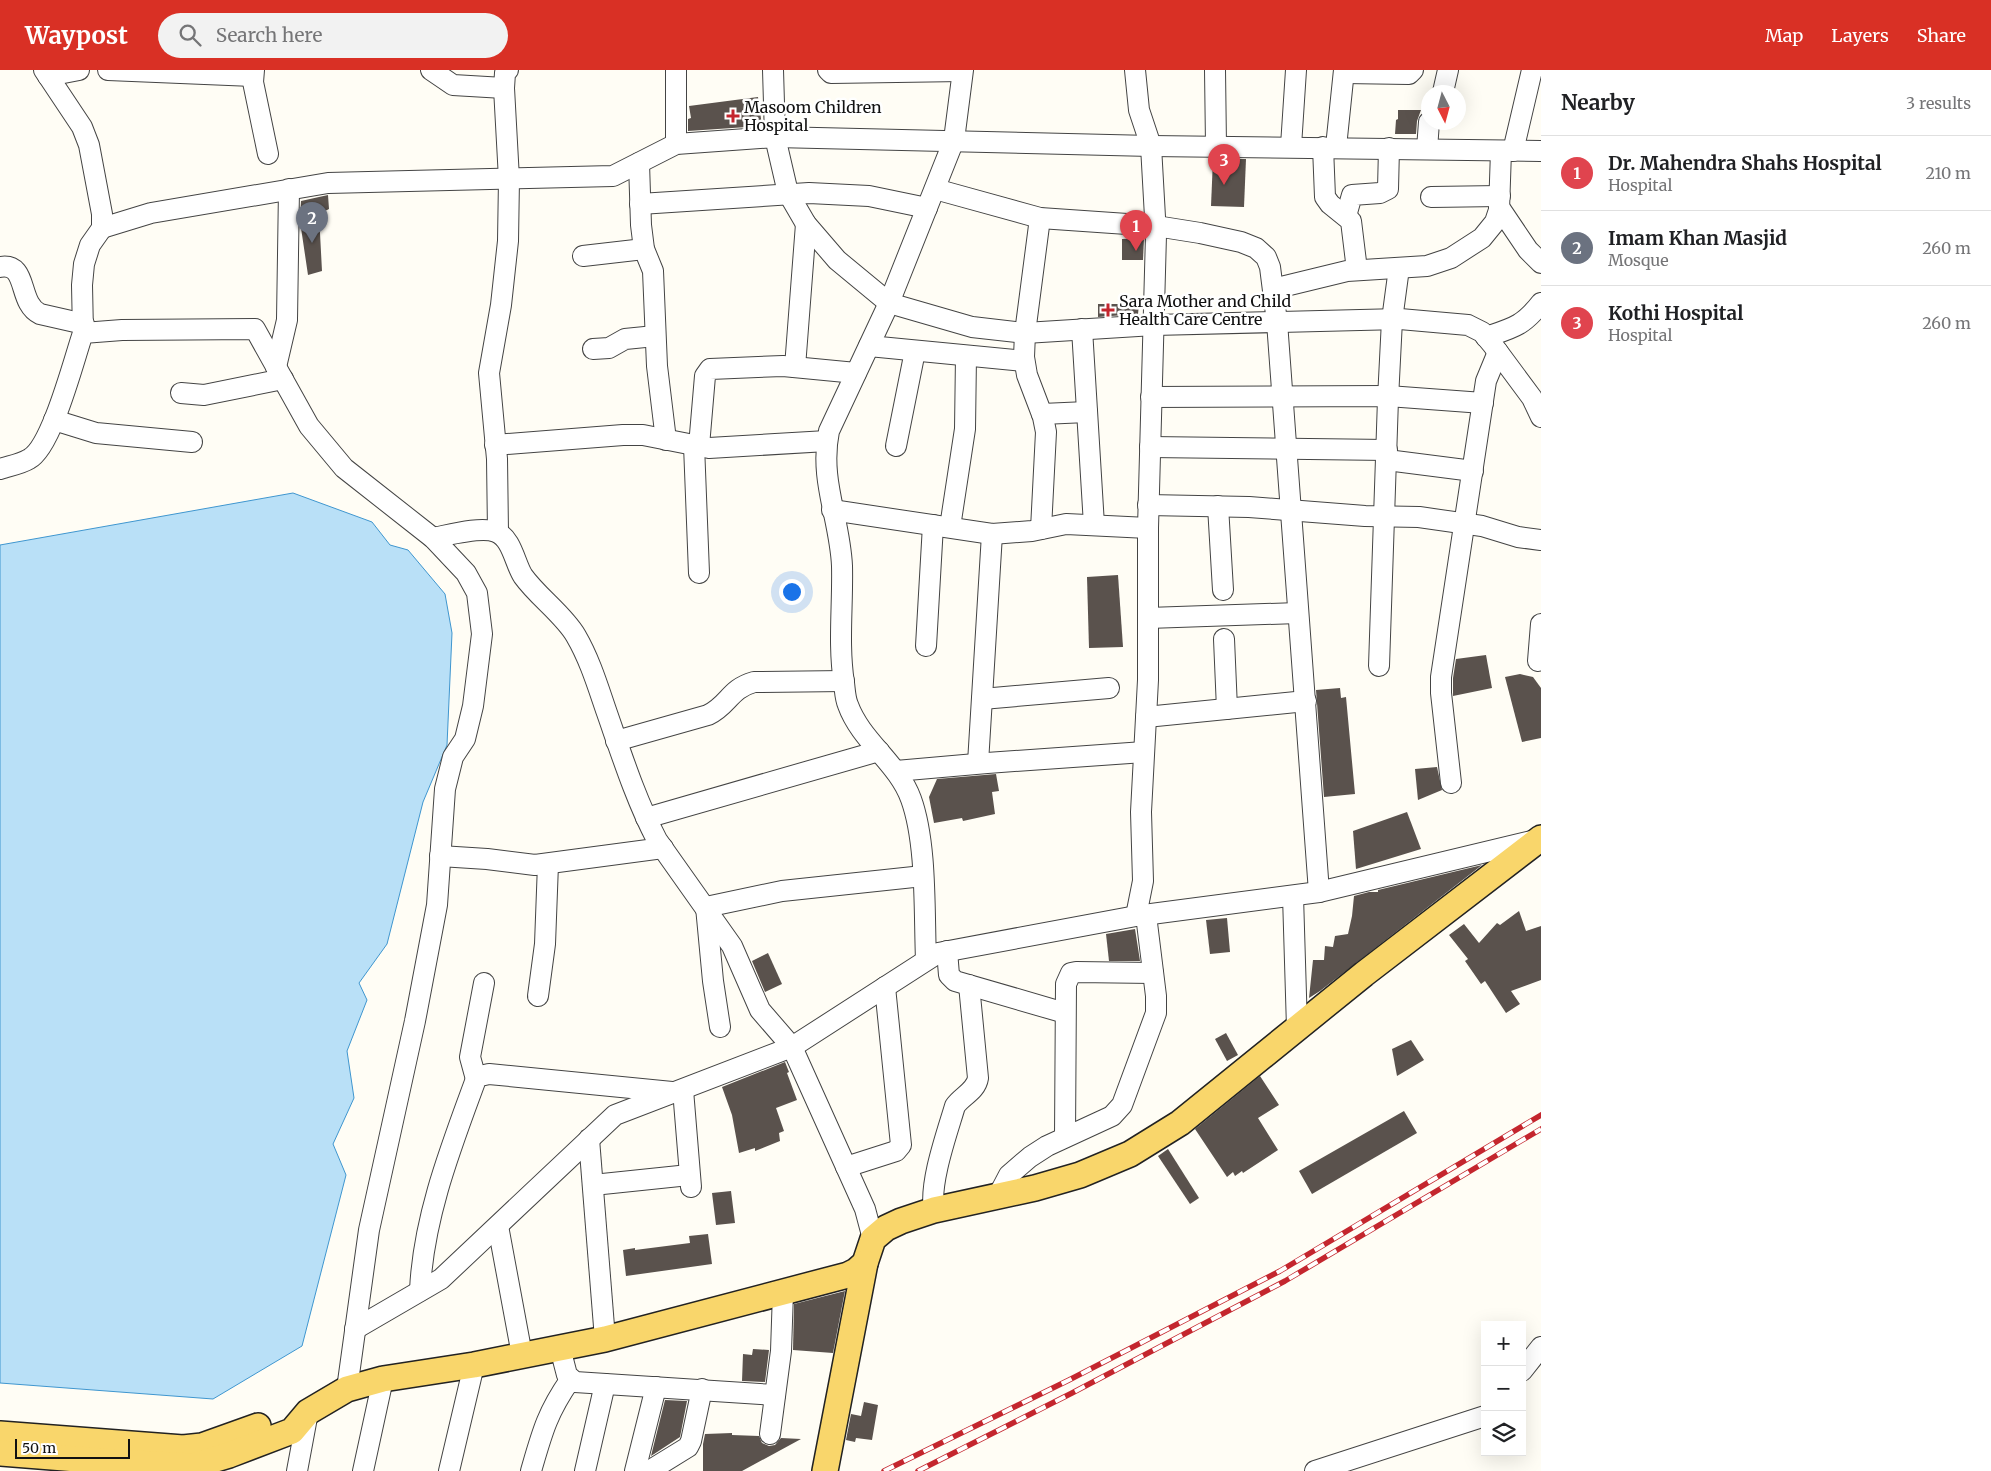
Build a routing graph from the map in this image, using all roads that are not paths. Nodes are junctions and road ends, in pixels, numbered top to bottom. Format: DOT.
graph roads {
  1 [pos="79,70"];
  2 [pos="108,70"];
  3 [pos="431,70"];
  4 [pos="676,70"];
  5 [pos="773,70"];
  6 [pos="828,70"];
  7 [pos="962,70"];
  8 [pos="1135,70"];
  9 [pos="1216,70"];
  10 [pos="1296,70"];
  11 [pos="1413,70"];
  12 [pos="1448,70"];
  13 [pos="1532,70"];
  14 [pos="1344,71"];
  15 [pos="1382,72"];
  16 [pos="46,73"];
  17 [pos="254,73"];
  18 [pos="506,79"];
  19 [pos="1445,85"];
  20 [pos="1429,130"];
  21 [pos="775,137"];
  22 [pos="954,140"];
  23 [pos="676,144"];
  24 [pos="1216,145"];
  25 [pos="1151,146"];
  26 [pos="1291,146"];
  27 [pos="1329,147"];
  28 [pos="1389,148"];
  29 [pos="1427,149"];
  30 [pos="1507,151"];
  31 [pos="1541,151"];
  32 [pos="268,154"];
  33 [pos="639,163"];
  34 [pos="509,179"];
  35 [pos="289,189"];
  36 [pos="935,189"];
  37 [pos="788,193"];
  38 [pos="1431,197"];
  39 [pos="1500,201"];
  40 [pos="640,204"];
  41 [pos="927,208"];
  42 [pos="1346,216"];
  43 [pos="1040,218"];
  44 [pos="806,224"];
  45 [pos="1156,226"];
  46 [pos="102,228"];
  47 [pos="644,249"];
  48 [pos="583,256"];
  49 [pos="1541,263"];
  50 [pos="0,268"];
  51 [pos="1399,268"];
  52 [pos="1357,270"];
  53 [pos="1273,289"];
  54 [pos="889,303"];
  55 [pos="1541,304"];
  56 [pos="1392,320"];
  57 [pos="1276,322"];
  58 [pos="1154,324"];
  59 [pos="83,329"];
  60 [pos="1082,329"];
  61 [pos="1025,333"];
  62 [pos="656,336"];
  63 [pos="1492,344"];
  64 [pos="868,346"];
  65 [pos="593,350"];
  66 [pos="915,351"];
  67 [pos="966,356"];
  68 [pos="1024,361"];
  69 [pos="794,367"];
  70 [pos="279,373"];
  71 [pos="856,373"];
  72 [pos="1534,387"];
  73 [pos="181,393"];
  74 [pos="1282,396"];
  75 [pos="1388,396"];
  76 [pos="1151,397"];
  77 [pos="1483,403"];
  78 [pos="1087,412"];
  79 [pos="1042,414"];
  80 [pos="1541,417"];
  81 [pos="54,420"];
  82 [pos="666,440"];
  83 [pos="827,441"];
  84 [pos="192,442"];
  85 [pos="495,445"];
  86 [pos="697,446"];
  87 [pos="896,446"];
  88 [pos="1150,447"];
  89 [pos="1285,448"];
  90 [pos="1387,455"];
  91 [pos="0,469"];
  92 [pos="1473,471"];
  93 [pos="1148,505"];
  94 [pos="1218,506"];
  95 [pos="832,510"];
  96 [pos="1290,510"];
  97 [pos="1384,517"];
  98 [pos="1465,524"];
  99 [pos="942,526"];
  100 [pos="1094,526"];
  101 [pos="1148,528"];
  102 [pos="1041,530"];
  103 [pos="498,532"];
  104 [pos="992,534"];
  105 [pos="433,538"];
  106 [pos="1541,540"];
  107 [pos="699,573"];
  108 [pos="1223,590"];
  109 [pos="1298,613"];
  110 [pos="1148,618"];
  111 [pos="1541,624"];
  112 [pos="1224,639"];
  113 [pos="926,646"];
  114 [pos="1538,661"];
  115 [pos="1379,666"];
  116 [pos="844,681"];
  117 [pos="1109,688"];
  118 [pos="982,698"];
  119 [pos="1306,701"];
  120 [pos="1228,709"];
  121 [pos="1146,717"];
  122 [pos="616,741"];
  123 [pos="879,751"];
  124 [pos="1144,752"];
  125 [pos="978,763"];
  126 [pos="896,771"];
  127 [pos="1451,783"];
  128 [pos="646,818"];
  129 [pos="1541,838"];
  130 [pos="663,848"];
  131 [pos="440,856"];
  132 [pos="548,864"];
  133 [pos="922,876"];
  134 [pos="1320,892"];
  135 [pos="1293,896"];
  136 [pos="706,908"];
  137 [pos="1141,915"];
  138 [pos="947,951"];
  139 [pos="926,960"];
  140 [pos="1153,973"];
  141 [pos="484,983"];
  142 [pos="969,985"];
  143 [pos="885,987"];
  144 [pos="538,996"];
  145 [pos="1065,1013"];
  146 [pos="720,1027"];
  147 [pos="1298,1028"];
  148 [pos="792,1047"];
  149 [pos="476,1079"];
  150 [pos="679,1091"];
  151 [pos="1064,1137"];
  152 [pos="589,1139"];
  153 [pos="846,1167"];
  154 [pos="593,1185"];
  155 [pos="998,1196"];
  156 [pos="934,1210"];
  157 [pos="498,1226"];
  158 [pos="873,1239"];
  159 [pos="865,1263"];
  160 [pos="420,1292"];
  161 [pos="783,1292"];
  162 [pos="355,1329"];
  163 [pos="605,1339"];
  164 [pos="1541,1347"];
  165 [pos="560,1348"];
  166 [pos="522,1355"];
  167 [pos="474,1365"];
  168 [pos="1526,1366"];
  169 [pos="383,1379"];
  170 [pos="570,1380"];
  171 [pos="605,1384"];
  172 [pos="656,1387"];
  173 [pos="702,1389"];
  174 [pos="347,1390"];
  175 [pos="775,1396"];
  176 [pos="308,1412"];
  177 [pos="1481,1417"];
  178 [pos="0,1434"];
  179 [pos="770,1434"];
  180 [pos="0,1453"];
  181 [pos="297,1471"];
  182 [pos="363,1471"];
  183 [pos="449,1471"];
  184 [pos="531,1471"];
  185 [pos="585,1471"];
  186 [pos="636,1471"];
  187 [pos="649,1471"];
  188 [pos="825,1471"];
  189 [pos="1317,1471"];
  1 -- 16 [label="street"];
  2 -- 17 [label="street"];
  3 -- 18 [label="street"];
  4 -- 23 [label="street"];
  5 -- 21 [label="street"];
  6 -- 7 [label="street"];
  7 -- 22 [label="street"];
  8 -- 25 [label="street"];
  9 -- 24 [label="street"];
  10 -- 26 [label="street"];
  11 -- 15 [label="street"];
  12 -- 19 [label="street"];
  13 -- 30 [label="street"];
  14 -- 15 [label="street"];
  14 -- 27 [label="street"];
  16 -- 46 [label="street"];
  17 -- 32 [label="street"];
  18 -- 34 [label="street"];
  20 -- 29 [label="street"];
  21 -- 22 [label="street"];
  21 -- 23 [label="street"];
  21 -- 37 [label="street"];
  22 -- 25 [label="street"];
  22 -- 36 [label="street"];
  23 -- 33 [label="street"];
  24 -- 25 [label="street"];
  24 -- 26 [label="street"];
  25 -- 45 [label="street"];
  26 -- 27 [label="street"];
  27 -- 28 [label="street"];
  27 -- 42 [label="street"];
  28 -- 29 [label="street"];
  28 -- 42 [label="street"];
  29 -- 30 [label="street"];
  30 -- 31 [label="street"];
  30 -- 39 [label="street"];
  33 -- 34 [label="street"];
  33 -- 40 [label="street"];
  34 -- 35 [label="street"];
  34 -- 85 [label="street"];
  35 -- 46 [label="street"];
  35 -- 70 [label="street"];
  36 -- 41 [label="street"];
  36 -- 43 [label="street"];
  37 -- 40 [label="street"];
  37 -- 41 [label="street"];
  37 -- 44 [label="street"];
  38 -- 39 [label="street"];
  39 -- 49 [label="street"];
  39 -- 51 [label="street"];
  40 -- 47 [label="street"];
  41 -- 54 [label="street"];
  42 -- 52 [label="street"];
  43 -- 45 [label="street"];
  43 -- 61 [label="street"];
  44 -- 54 [label="street"];
  44 -- 69 [label="street"];
  45 -- 53 [label="street"];
  45 -- 58 [label="street"];
  46 -- 59 [label="street"];
  47 -- 48 [label="street"];
  47 -- 62 [label="street"];
  50 -- 59 [label="street"];
  51 -- 52 [label="street"];
  51 -- 56 [label="street"];
  52 -- 53 [label="street"];
  53 -- 57 [label="street"];
  54 -- 61 [label="street"];
  54 -- 64 [label="street"];
  55 -- 63 [label="street"];
  56 -- 57 [label="street"];
  56 -- 63 [label="street"];
  56 -- 75 [label="street"];
  57 -- 58 [label="street"];
  57 -- 74 [label="street"];
  58 -- 60 [label="street"];
  58 -- 76 [label="street"];
  59 -- 70 [label="street"];
  59 -- 81 [label="street"];
  60 -- 61 [label="street"];
  60 -- 78 [label="street"];
  61 -- 68 [label="street"];
  62 -- 65 [label="street"];
  62 -- 82 [label="street"];
  63 -- 72 [label="street"];
  63 -- 77 [label="street"];
  64 -- 66 [label="street"];
  64 -- 71 [label="street"];
  66 -- 67 [label="street"];
  66 -- 87 [label="street"];
  67 -- 68 [label="street"];
  67 -- 99 [label="street"];
  68 -- 79 [label="street"];
  69 -- 71 [label="street"];
  69 -- 86 [label="street"];
  70 -- 73 [label="street"];
  70 -- 105 [label="street"];
  71 -- 83 [label="street"];
  72 -- 80 [label="street"];
  74 -- 75 [label="street"];
  74 -- 76 [label="street"];
  74 -- 89 [label="street"];
  75 -- 77 [label="street"];
  75 -- 90 [label="street"];
  76 -- 88 [label="street"];
  77 -- 92 [label="street"];
  78 -- 79 [label="street"];
  78 -- 100 [label="street"];
  79 -- 102 [label="street"];
  81 -- 84 [label="street"];
  81 -- 91 [label="street"];
  82 -- 85 [label="street"];
  82 -- 86 [label="street"];
  83 -- 86 [label="street"];
  83 -- 95 [label="street"];
  85 -- 103 [label="street"];
  86 -- 107 [label="street"];
  88 -- 89 [label="street"];
  88 -- 93 [label="street"];
  89 -- 90 [label="street"];
  89 -- 96 [label="street"];
  90 -- 92 [label="street"];
  90 -- 97 [label="street"];
  92 -- 98 [label="street"];
  93 -- 94 [label="street"];
  93 -- 101 [label="street"];
  94 -- 96 [label="street"];
  94 -- 108 [label="street"];
  95 -- 99 [label="street"];
  95 -- 116 [label="street"];
  96 -- 97 [label="street"];
  96 -- 109 [label="street"];
  97 -- 98 [label="street"];
  97 -- 115 [label="street"];
  98 -- 106 [label="street"];
  98 -- 127 [label="street"];
  99 -- 104 [label="street"];
  99 -- 113 [label="street"];
  100 -- 101 [label="street"];
  100 -- 102 [label="street"];
  101 -- 110 [label="street"];
  102 -- 104 [label="street"];
  103 -- 105 [label="street"];
  103 -- 122 [label="street"];
  104 -- 118 [label="street"];
  105 -- 131 [label="street"];
  109 -- 110 [label="street"];
  109 -- 119 [label="street"];
  110 -- 121 [label="street"];
  111 -- 114 [label="street"];
  112 -- 120 [label="street"];
  116 -- 122 [label="street"];
  116 -- 123 [label="street"];
  117 -- 118 [label="street"];
  118 -- 125 [label="street"];
  119 -- 120 [label="street"];
  119 -- 134 [label="street"];
  120 -- 121 [label="street"];
  121 -- 124 [label="street"];
  122 -- 128 [label="street"];
  123 -- 126 [label="street"];
  123 -- 128 [label="street"];
  124 -- 125 [label="street"];
  124 -- 137 [label="street"];
  125 -- 126 [label="street"];
  126 -- 133 [label="street"];
  128 -- 130 [label="street"];
  129 -- 134 [label="street"];
  129 -- 147 [label="main road"];
  130 -- 132 [label="street"];
  130 -- 136 [label="street"];
  131 -- 132 [label="street"];
  131 -- 162 [label="street"];
  132 -- 144 [label="street"];
  133 -- 136 [label="street"];
  133 -- 139 [label="street"];
  134 -- 135 [label="street"];
  135 -- 137 [label="street"];
  135 -- 147 [label="street"];
  136 -- 146 [label="street"];
  136 -- 148 [label="street"];
  137 -- 138 [label="street"];
  137 -- 140 [label="street"];
  138 -- 139 [label="street"];
  138 -- 142 [label="street"];
  139 -- 143 [label="street"];
  140 -- 145 [label="street"];
  140 -- 151 [label="street"];
  141 -- 149 [label="street"];
  142 -- 145 [label="street"];
  142 -- 156 [label="street"];
  143 -- 148 [label="street"];
  143 -- 153 [label="street"];
  145 -- 151 [label="street"];
  147 -- 155 [label="main road"];
  148 -- 150 [label="street"];
  148 -- 153 [label="street"];
  149 -- 150 [label="street"];
  149 -- 160 [label="street"];
  150 -- 152 [label="street"];
  150 -- 154 [label="street"];
  151 -- 155 [label="street"];
  152 -- 154 [label="street"];
  152 -- 157 [label="street"];
  153 -- 158 [label="street"];
  154 -- 163 [label="street"];
  155 -- 156 [label="main road"];
  156 -- 158 [label="main road"];
  157 -- 160 [label="street"];
  157 -- 166 [label="street"];
  158 -- 159 [label="main road"];
  159 -- 161 [label="main road"];
  159 -- 188 [label="main road"];
  160 -- 162 [label="street"];
  161 -- 163 [label="main road"];
  161 -- 175 [label="street"];
  162 -- 174 [label="street"];
  163 -- 165 [label="main road"];
  164 -- 168 [label="street"];
  165 -- 166 [label="main road"];
  165 -- 170 [label="street"];
  166 -- 167 [label="main road"];
  167 -- 169 [label="main road"];
  167 -- 183 [label="street"];
  169 -- 174 [label="main road"];
  169 -- 182 [label="street"];
  170 -- 171 [label="street"];
  170 -- 184 [label="street"];
  171 -- 172 [label="street"];
  171 -- 185 [label="street"];
  172 -- 173 [label="street"];
  172 -- 186 [label="street"];
  173 -- 175 [label="street"];
  173 -- 187 [label="street"];
  174 -- 176 [label="main road"];
  175 -- 179 [label="street"];
  176 -- 178 [label="main road"];
  176 -- 180 [label="main road"];
  176 -- 181 [label="street"];
  177 -- 189 [label="street"];
}
